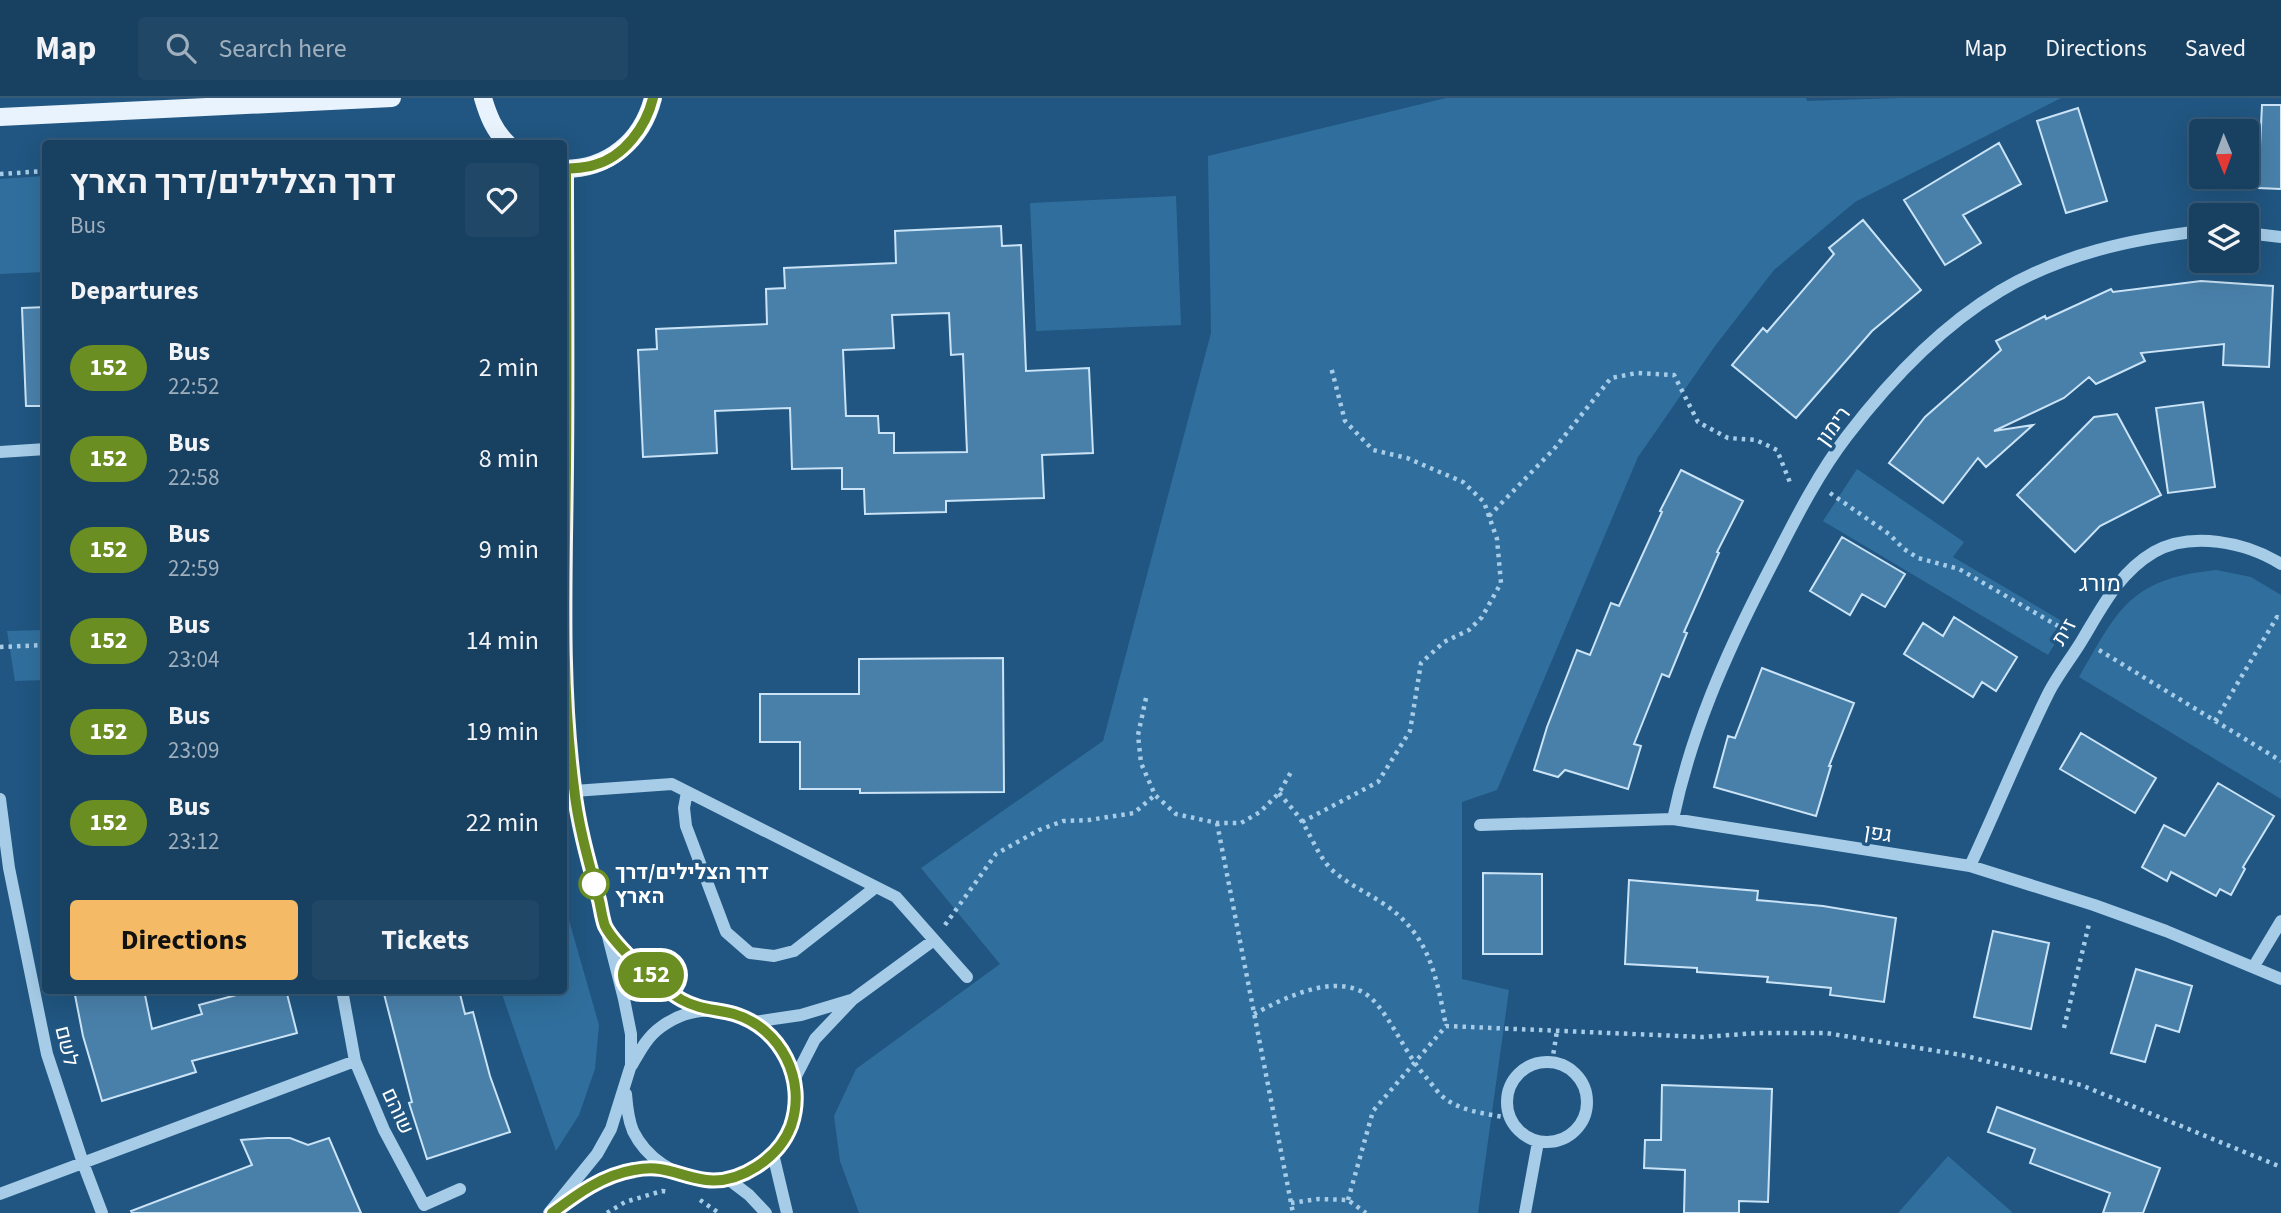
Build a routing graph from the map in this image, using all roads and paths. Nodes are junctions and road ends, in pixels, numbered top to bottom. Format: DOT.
graph roads {
  1 [pos="392,98"];
  2 [pos="483,98"];
  3 [pos="653,98"];
  4 [pos="0,117"];
  5 [pos="503,140"];
  6 [pos="567,169"];
  7 [pos="42,171"];
  8 [pos="0,174"];
  9 [pos="2189,233"];
  10 [pos="2259,234"];
  11 [pos="2281,237"];
  12 [pos="1331,367"];
  13 [pos="42,449"];
  14 [pos="0,452"];
  15 [pos="1816,484"];
  16 [pos="1801,509"];
  17 [pos="1489,516"];
  18 [pos="2281,564"];
  19 [pos="2281,620"];
  20 [pos="2082,640"];
  21 [pos="42,645"];
  22 [pos="0,647"];
  23 [pos="567,690"];
  24 [pos="1146,698"];
  25 [pos="2214,721"];
  26 [pos="2281,761"];
  27 [pos="1291,772"];
  28 [pos="574,791"];
  29 [pos="687,792"];
  30 [pos="1279,793"];
  31 [pos="1155,795"];
  32 [pos="0,799"];
  33 [pos="1672,819"];
  34 [pos="1302,822"];
  35 [pos="1217,824"];
  36 [pos="1480,825"];
  37 [pos="1970,866"];
  38 [pos="876,887"];
  39 [pos="2094,905"];
  40 [pos="2281,921"];
  41 [pos="606,927"];
  42 [pos="934,940"];
  43 [pos="2254,966"];
  44 [pos="967,977"];
  45 [pos="2281,979"];
  46 [pos="343,994"];
  47 [pos="852,1000"];
  48 [pos="709,1011"];
  49 [pos="1254,1014"];
  50 [pos="754,1022"];
  51 [pos="1447,1026"];
  52 [pos="2064,1028"];
  53 [pos="1557,1031"];
  54 [pos="355,1061"];
  55 [pos="1552,1062"];
  56 [pos="1413,1063"];
  57 [pos="631,1065"];
  58 [pos="795,1078"];
  59 [pos="626,1087"];
  60 [pos="1509,1118"];
  61 [pos="1538,1142"];
  62 [pos="773,1154"];
  63 [pos="83,1163"];
  64 [pos="664,1167"];
  65 [pos="2281,1167"];
  66 [pos="728,1179"];
  67 [pos="460,1189"];
  68 [pos="675,1193"];
  69 [pos="0,1194"];
  70 [pos="698,1199"];
  71 [pos="1348,1200"];
  72 [pos="1291,1203"];
  73 [pos="102,1213"];
  74 [pos="551,1213"];
  75 [pos="607,1213"];
  76 [pos="719,1213"];
  77 [pos="766,1213"];
  78 [pos="787,1213"];
  79 [pos="1293,1213"];
  80 [pos="1366,1213"];
  81 [pos="1525,1213"];
  1 -- 4 [label="main road"];
  2 -- 5 [label="main road"];
  3 -- 6 [label="main road"];
  7 -- 8 [label="path"];
  9 -- 15 [label="street, רימון"];
  10 -- 11 [label="street"];
  12 -- 17 [label="path"];
  13 -- 14 [label="street"];
  15 -- 16 [label="street, רימון"];
  15 -- 20 [label="path"];
  16 -- 17 [label="path"];
  16 -- 33 [label="street, רימון"];
  17 -- 34 [label="path"];
  18 -- 20 [label="street, זית"];
  19 -- 25 [label="path"];
  20 -- 25 [label="path"];
  20 -- 37 [label="street, זית"];
  21 -- 22 [label="path"];
  23 -- 28 [label="street"];
  24 -- 31 [label="path"];
  25 -- 26 [label="path"];
  27 -- 30 [label="path"];
  28 -- 29 [label="street"];
  28 -- 41 [label="street"];
  29 -- 38 [label="street"];
  29 -- 38 [label="street"];
  30 -- 34 [label="path"];
  30 -- 35 [label="path"];
  31 -- 35 [label="path"];
  31 -- 42 [label="path"];
  32 -- 63 [label="street, לשם"];
  33 -- 36 [label="street, גפן"];
  33 -- 37 [label="street, גפן"];
  34 -- 51 [label="path"];
  35 -- 49 [label="path"];
  37 -- 39 [label="street, גפן"];
  38 -- 42 [label="street"];
  39 -- 43 [label="street, גפן"];
  39 -- 52 [label="path"];
  40 -- 43 [label="street"];
  41 -- 48 [label="street"];
  41 -- 57 [label="street"];
  42 -- 44 [label="street"];
  42 -- 47 [label="street"];
  43 -- 45 [label="street, גפן"];
  46 -- 54 [label="street, שוהם"];
  47 -- 50 [label="street"];
  47 -- 58 [label="street"];
  48 -- 50 [label="street"];
  48 -- 57 [label="street"];
  49 -- 56 [label="path"];
  49 -- 72 [label="path"];
  50 -- 58 [label="street"];
  51 -- 53 [label="path"];
  51 -- 56 [label="path"];
  53 -- 55 [label="path"];
  53 -- 65 [label="path"];
  54 -- 63 [label="street"];
  54 -- 67 [label="street, שוהם"];
  55 -- 60 [label="street"];
  55 -- 61 [label="street"];
  56 -- 60 [label="path"];
  56 -- 71 [label="path"];
  57 -- 59 [label="street"];
  58 -- 62 [label="street"];
  59 -- 64 [label="street"];
  59 -- 74 [label="street"];
  60 -- 61 [label="street"];
  61 -- 81 [label="street"];
  62 -- 66 [label="street"];
  62 -- 78 [label="street"];
  63 -- 69 [label="street"];
  63 -- 73 [label="street, לשם"];
  64 -- 66 [label="street"];
  64 -- 74 [label="street"];
  66 -- 77 [label="street"];
  68 -- 75 [label="path"];
  70 -- 76 [label="path"];
  71 -- 72 [label="path"];
  71 -- 80 [label="path"];
  72 -- 79 [label="path"];
}
